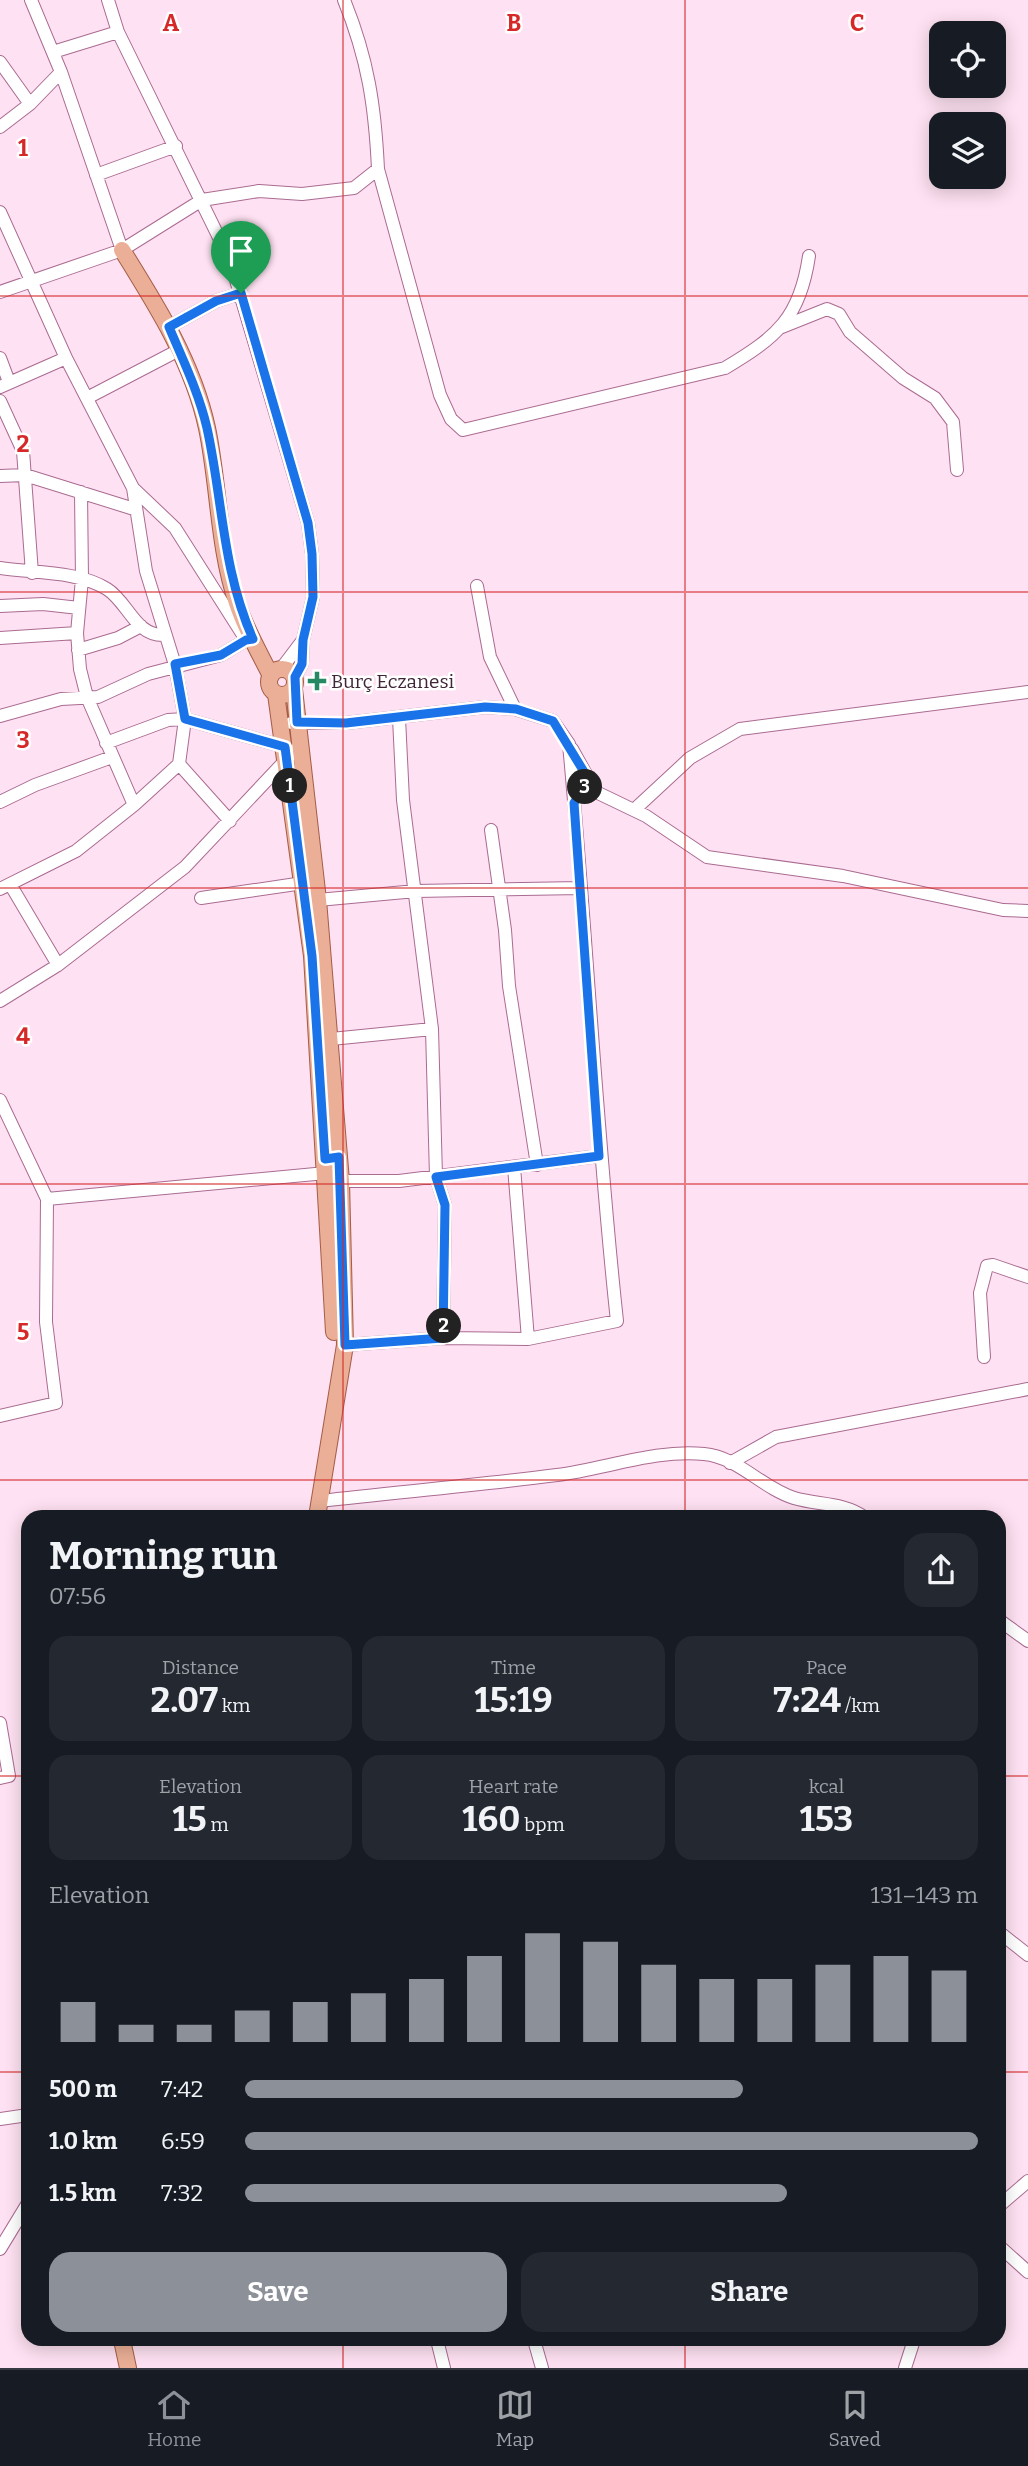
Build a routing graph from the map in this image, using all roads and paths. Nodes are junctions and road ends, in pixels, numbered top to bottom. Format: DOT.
graph roads {
  1 [pos="32,0"];
  2 [pos="108,0"];
  3 [pos="344,0"];
  4 [pos="118,32"];
  5 [pos="53,52"];
  6 [pos="0,62"];
  7 [pos="61,72"];
  8 [pos="30,104"];
  9 [pos="0,127"];
  10 [pos="176,146"];
  11 [pos="378,169"];
  12 [pos="96,175"];
  13 [pos="202,200"];
  14 [pos="0,212"];
  15 [pos="122,250"];
  16 [pos="809,256"];
  17 [pos="32,281"];
  18 [pos="0,292"];
  19 [pos="241,293"];
  20 [pos="169,327"];
  21 [pos="779,328"];
  22 [pos="179,350"];
  23 [pos="0,358"];
  24 [pos="66,358"];
  25 [pos="5,385"];
  26 [pos="87,398"];
  27 [pos="0,401"];
  28 [pos="957,470"];
  29 [pos="25,475"];
  30 [pos="0,476"];
  31 [pos="133,488"];
  32 [pos="81,492"];
  33 [pos="134,509"];
  34 [pos="0,568"];
  35 [pos="32,573"];
  36 [pos="82,579"];
  37 [pos="477,586"];
  38 [pos="0,606"];
  39 [pos="79,608"];
  40 [pos="141,626"];
  41 [pos="77,633"];
  42 [pos="164,635"];
  43 [pos="0,638"];
  44 [pos="249,639"];
  45 [pos="78,650"];
  46 [pos="175,664"];
  47 [pos="285,678"];
  48 [pos="1028,692"];
  49 [pos="87,697"];
  50 [pos="516,709"];
  51 [pos="0,716"];
  52 [pos="399,718"];
  53 [pos="185,719"];
  54 [pos="297,722"];
  55 [pos="280,724"];
  56 [pos="106,743"];
  57 [pos="569,744"];
  58 [pos="290,751"];
  59 [pos="112,757"];
  60 [pos="179,764"];
  61 [pos="589,780"];
  62 [pos="0,802"];
  63 [pos="574,803"];
  64 [pos="134,805"];
  65 [pos="634,810"];
  66 [pos="229,821"];
  67 [pos="491,830"];
  68 [pos="303,883"];
  69 [pos="5,886"];
  70 [pos="580,888"];
  71 [pos="499,890"];
  72 [pos="416,891"];
  73 [pos="201,898"];
  74 [pos="318,900"];
  75 [pos="1028,911"];
  76 [pos="58,965"];
  77 [pos="1,998"];
  78 [pos="432,1029"];
  79 [pos="331,1039"];
  80 [pos="0,1100"];
  81 [pos="599,1156"];
  82 [pos="330,1163"];
  83 [pos="537,1165"];
  84 [pos="514,1167"];
  85 [pos="436,1177"];
  86 [pos="341,1181"];
  87 [pos="47,1199"];
  88 [pos="1028,1277"];
  89 [pos="443,1338"];
  90 [pos="528,1339"];
  91 [pos="345,1345"];
  92 [pos="984,1357"];
  93 [pos="339,1374"];
  94 [pos="1028,1390"];
  95 [pos="0,1416"];
  96 [pos="730,1463"];
  97 [pos="320,1501"];
  98 [pos="318,1510"];
  99 [pos="853,1510"];
  100 [pos="1006,1625"];
  101 [pos="1028,1642"];
  102 [pos="0,1723"];
  103 [pos="0,1778"];
  104 [pos="1006,1938"];
  105 [pos="1028,1955"];
  106 [pos="21,2116"];
  107 [pos="0,2119"];
  108 [pos="1028,2181"];
  109 [pos="1006,2200"];
  110 [pos="21,2214"];
  111 [pos="0,2249"];
  112 [pos="1006,2252"];
  113 [pos="1028,2272"];
  114 [pos="123,2346"];
  115 [pos="438,2346"];
  116 [pos="536,2346"];
  117 [pos="912,2346"];
  118 [pos="128,2368"];
  119 [pos="444,2368"];
  120 [pos="542,2368"];
  121 [pos="905,2368"];
  1 -- 5 [label="street"];
  2 -- 4 [label="street"];
  3 -- 11 [label="street"];
  4 -- 5 [label="street"];
  4 -- 10 [label="street"];
  5 -- 7 [label="street"];
  6 -- 8 [label="street"];
  7 -- 8 [label="street"];
  7 -- 12 [label="street"];
  8 -- 9 [label="street"];
  10 -- 12 [label="street"];
  10 -- 13 [label="street"];
  11 -- 13 [label="street"];
  11 -- 21 [label="street"];
  12 -- 15 [label="street"];
  13 -- 15 [label="street"];
  13 -- 19 [label="street"];
  14 -- 17 [label="street"];
  15 -- 17 [label="street"];
  15 -- 20 [label="main road"];
  16 -- 21 [label="street"];
  17 -- 18 [label="street"];
  17 -- 24 [label="street"];
  19 -- 20 [label="street"];
  19 -- 47 [label="street"];
  20 -- 22 [label="main road"];
  21 -- 28 [label="street"];
  22 -- 26 [label="street"];
  22 -- 44 [label="main road"];
  23 -- 25 [label="street"];
  24 -- 25 [label="street"];
  24 -- 26 [label="street"];
  26 -- 31 [label="street"];
  27 -- 29 [label="street"];
  29 -- 30 [label="street"];
  29 -- 32 [label="street"];
  29 -- 35 [label="street"];
  31 -- 33 [label="street"];
  31 -- 44 [label="street"];
  32 -- 33 [label="street"];
  32 -- 36 [label="street"];
  33 -- 42 [label="street"];
  34 -- 35 [label="street"];
  35 -- 36 [label="street"];
  36 -- 39 [label="street"];
  36 -- 40 [label="street"];
  37 -- 50 [label="street"];
  38 -- 39 [label="street"];
  39 -- 41 [label="street"];
  40 -- 42 [label="street"];
  40 -- 45 [label="street"];
  41 -- 43 [label="street"];
  41 -- 45 [label="street"];
  42 -- 46 [label="street"];
  44 -- 46 [label="street"];
  44 -- 47 [label="main road"];
  45 -- 49 [label="street"];
  46 -- 49 [label="street"];
  46 -- 53 [label="street"];
  47 -- 54 [label="main road"];
  47 -- 55 [label="main road"];
  48 -- 65 [label="street"];
  49 -- 51 [label="street"];
  49 -- 56 [label="street"];
  50 -- 52 [label="street"];
  50 -- 57 [label="street"];
  52 -- 54 [label="street"];
  52 -- 72 [label="street"];
  53 -- 56 [label="street"];
  53 -- 58 [label="street"];
  53 -- 60 [label="street"];
  54 -- 55 [label="street"];
  54 -- 58 [label="main road"];
  55 -- 58 [label="main road"];
  56 -- 59 [label="street"];
  57 -- 61 [label="street"];
  57 -- 63 [label="street"];
  58 -- 66 [label="street"];
  58 -- 68 [label="main road"];
  58 -- 74 [label="main road"];
  59 -- 62 [label="street"];
  59 -- 64 [label="street"];
  60 -- 64 [label="street"];
  60 -- 66 [label="street"];
  61 -- 63 [label="street"];
  61 -- 65 [label="street"];
  63 -- 70 [label="street"];
  64 -- 69 [label="street"];
  65 -- 75 [label="street"];
  66 -- 76 [label="street"];
  67 -- 71 [label="street"];
  68 -- 73 [label="street"];
  68 -- 82 [label="main road"];
  69 -- 76 [label="street"];
  70 -- 71 [label="street"];
  70 -- 81 [label="street"];
  71 -- 72 [label="street"];
  71 -- 83 [label="street"];
  72 -- 74 [label="street"];
  72 -- 78 [label="street"];
  74 -- 79 [label="main road"];
  76 -- 77 [label="street"];
  78 -- 79 [label="street"];
  78 -- 85 [label="street"];
  79 -- 82 [label="main road"];
  80 -- 87 [label="street"];
  81 -- 83 [label="street"];
  81 -- 90 [label="street"];
  82 -- 86 [label="main road"];
  82 -- 87 [label="street"];
  82 -- 93 [label="main road"];
  83 -- 84 [label="street"];
  84 -- 85 [label="street"];
  84 -- 90 [label="street"];
  85 -- 86 [label="street"];
  85 -- 89 [label="street"];
  86 -- 91 [label="main road"];
  87 -- 95 [label="street"];
  88 -- 92 [label="street"];
  89 -- 90 [label="street"];
  89 -- 91 [label="street"];
  91 -- 93 [label="main road"];
  93 -- 97 [label="main road"];
  94 -- 96 [label="street"];
  96 -- 97 [label="street"];
  96 -- 99 [label="street"];
  97 -- 98 [label="main road"];
  100 -- 101 [label="street"];
  102 -- 103 [label="street"];
  104 -- 105 [label="street"];
  106 -- 107 [label="street"];
  108 -- 109 [label="street"];
  110 -- 111 [label="street"];
  112 -- 113 [label="street"];
  114 -- 118 [label="main road"];
  115 -- 119 [label="street"];
  116 -- 120 [label="street"];
  117 -- 121 [label="street"];
}
